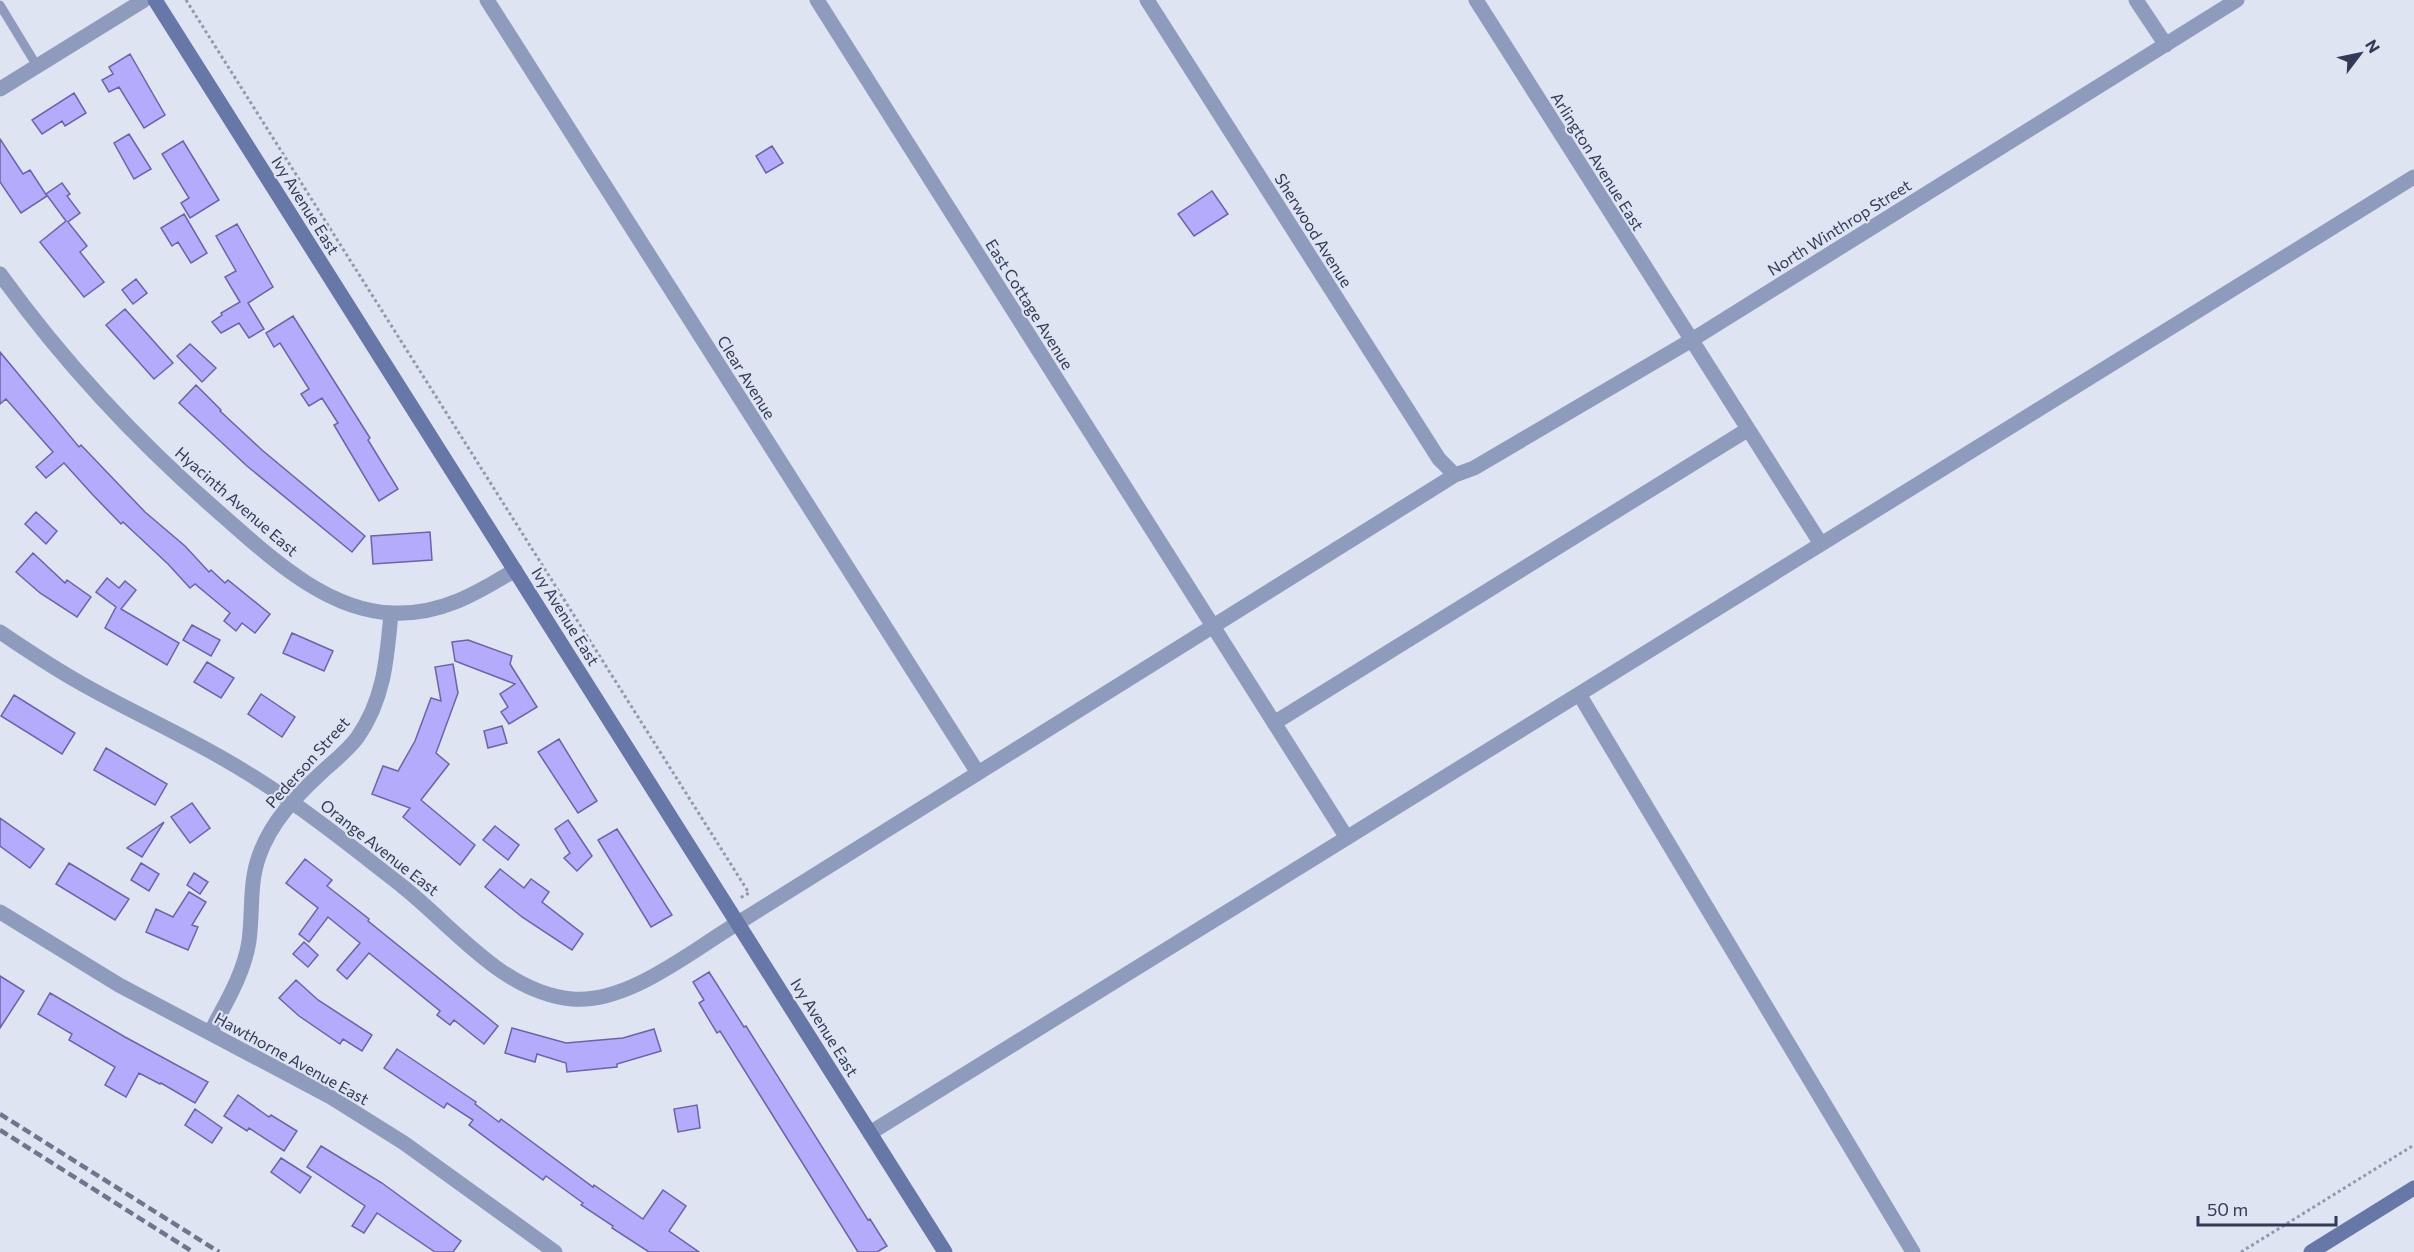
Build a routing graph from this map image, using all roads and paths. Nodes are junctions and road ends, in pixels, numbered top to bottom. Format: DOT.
graph roads {
  1 [pos="144,0"];
  2 [pos="155,0"];
  3 [pos="186,0"];
  4 [pos="487,0"];
  5 [pos="817,0"];
  6 [pos="1147,0"];
  7 [pos="1476,0"];
  8 [pos="2136,0"];
  9 [pos="2237,0"];
  10 [pos="0,5"];
  11 [pos="2166,45"];
  12 [pos="37,66"];
  13 [pos="0,89"];
  14 [pos="2414,177"];
  15 [pos="0,274"];
  16 [pos="1690,341"];
  17 [pos="1747,430"];
  18 [pos="1455,475"];
  19 [pos="1821,544"];
  20 [pos="515,570"];
  21 [pos="391,613"];
  22 [pos="1213,626"];
  23 [pos="0,632"];
  24 [pos="1579,694"];
  25 [pos="1274,723"];
  26 [pos="978,773"];
  27 [pos="292,802"];
  28 [pos="1347,838"];
  29 [pos="740,898"];
  30 [pos="0,912"];
  31 [pos="738,923"];
  32 [pos="210,1033"];
  33 [pos="870,1133"];
  34 [pos="2414,1145"];
  35 [pos="2414,1188"];
  36 [pos="555,1252"];
  37 [pos="945,1252"];
  38 [pos="1913,1252"];
  39 [pos="2241,1252"];
  40 [pos="2311,1252"];
  1 -- 12 [label="street"];
  2 -- 20 [label="street, Ivy Avenue East"];
  3 -- 29 [label="path"];
  4 -- 26 [label="street, Clear Avenue"];
  5 -- 22 [label="street, East Cottage Avenue"];
  6 -- 18 [label="street, Sherwood Avenue"];
  7 -- 16 [label="street, Arlington Avenue East"];
  8 -- 11 [label="street"];
  9 -- 11 [label="street, North Winthrop Street"];
  10 -- 12 [label="lane"];
  11 -- 16 [label="street, North Winthrop Street"];
  12 -- 13 [label="street"];
  14 -- 19 [label="street"];
  15 -- 21 [label="street, Hyacinth Avenue East"];
  16 -- 17 [label="street, Arlington Avenue East"];
  16 -- 18 [label="street, North Winthrop Street"];
  17 -- 19 [label="street, Arlington Avenue East"];
  17 -- 25 [label="street"];
  18 -- 22 [label="street, North Winthrop Street"];
  19 -- 24 [label="street"];
  20 -- 21 [label="street, Hyacinth Avenue East"];
  20 -- 31 [label="street, Ivy Avenue East"];
  21 -- 27 [label="street, Pederson Street"];
  22 -- 25 [label="street, East Cottage Avenue"];
  22 -- 26 [label="street, Orange Avenue East"];
  23 -- 27 [label="street, Orange Avenue East"];
  24 -- 28 [label="street"];
  24 -- 38 [label="street"];
  25 -- 28 [label="street, East Cottage Avenue"];
  26 -- 31 [label="street, Orange Avenue East"];
  27 -- 31 [label="street, Orange Avenue East"];
  27 -- 32 [label="street, Pederson Street"];
  28 -- 33 [label="street"];
  30 -- 32 [label="street, Hawthorne Avenue East"];
  31 -- 33 [label="street, Ivy Avenue East"];
  32 -- 36 [label="street, Hawthorne Avenue East"];
  33 -- 37 [label="street, Ivy Avenue East"];
  34 -- 39 [label="path"];
  35 -- 40 [label="street"];
}
